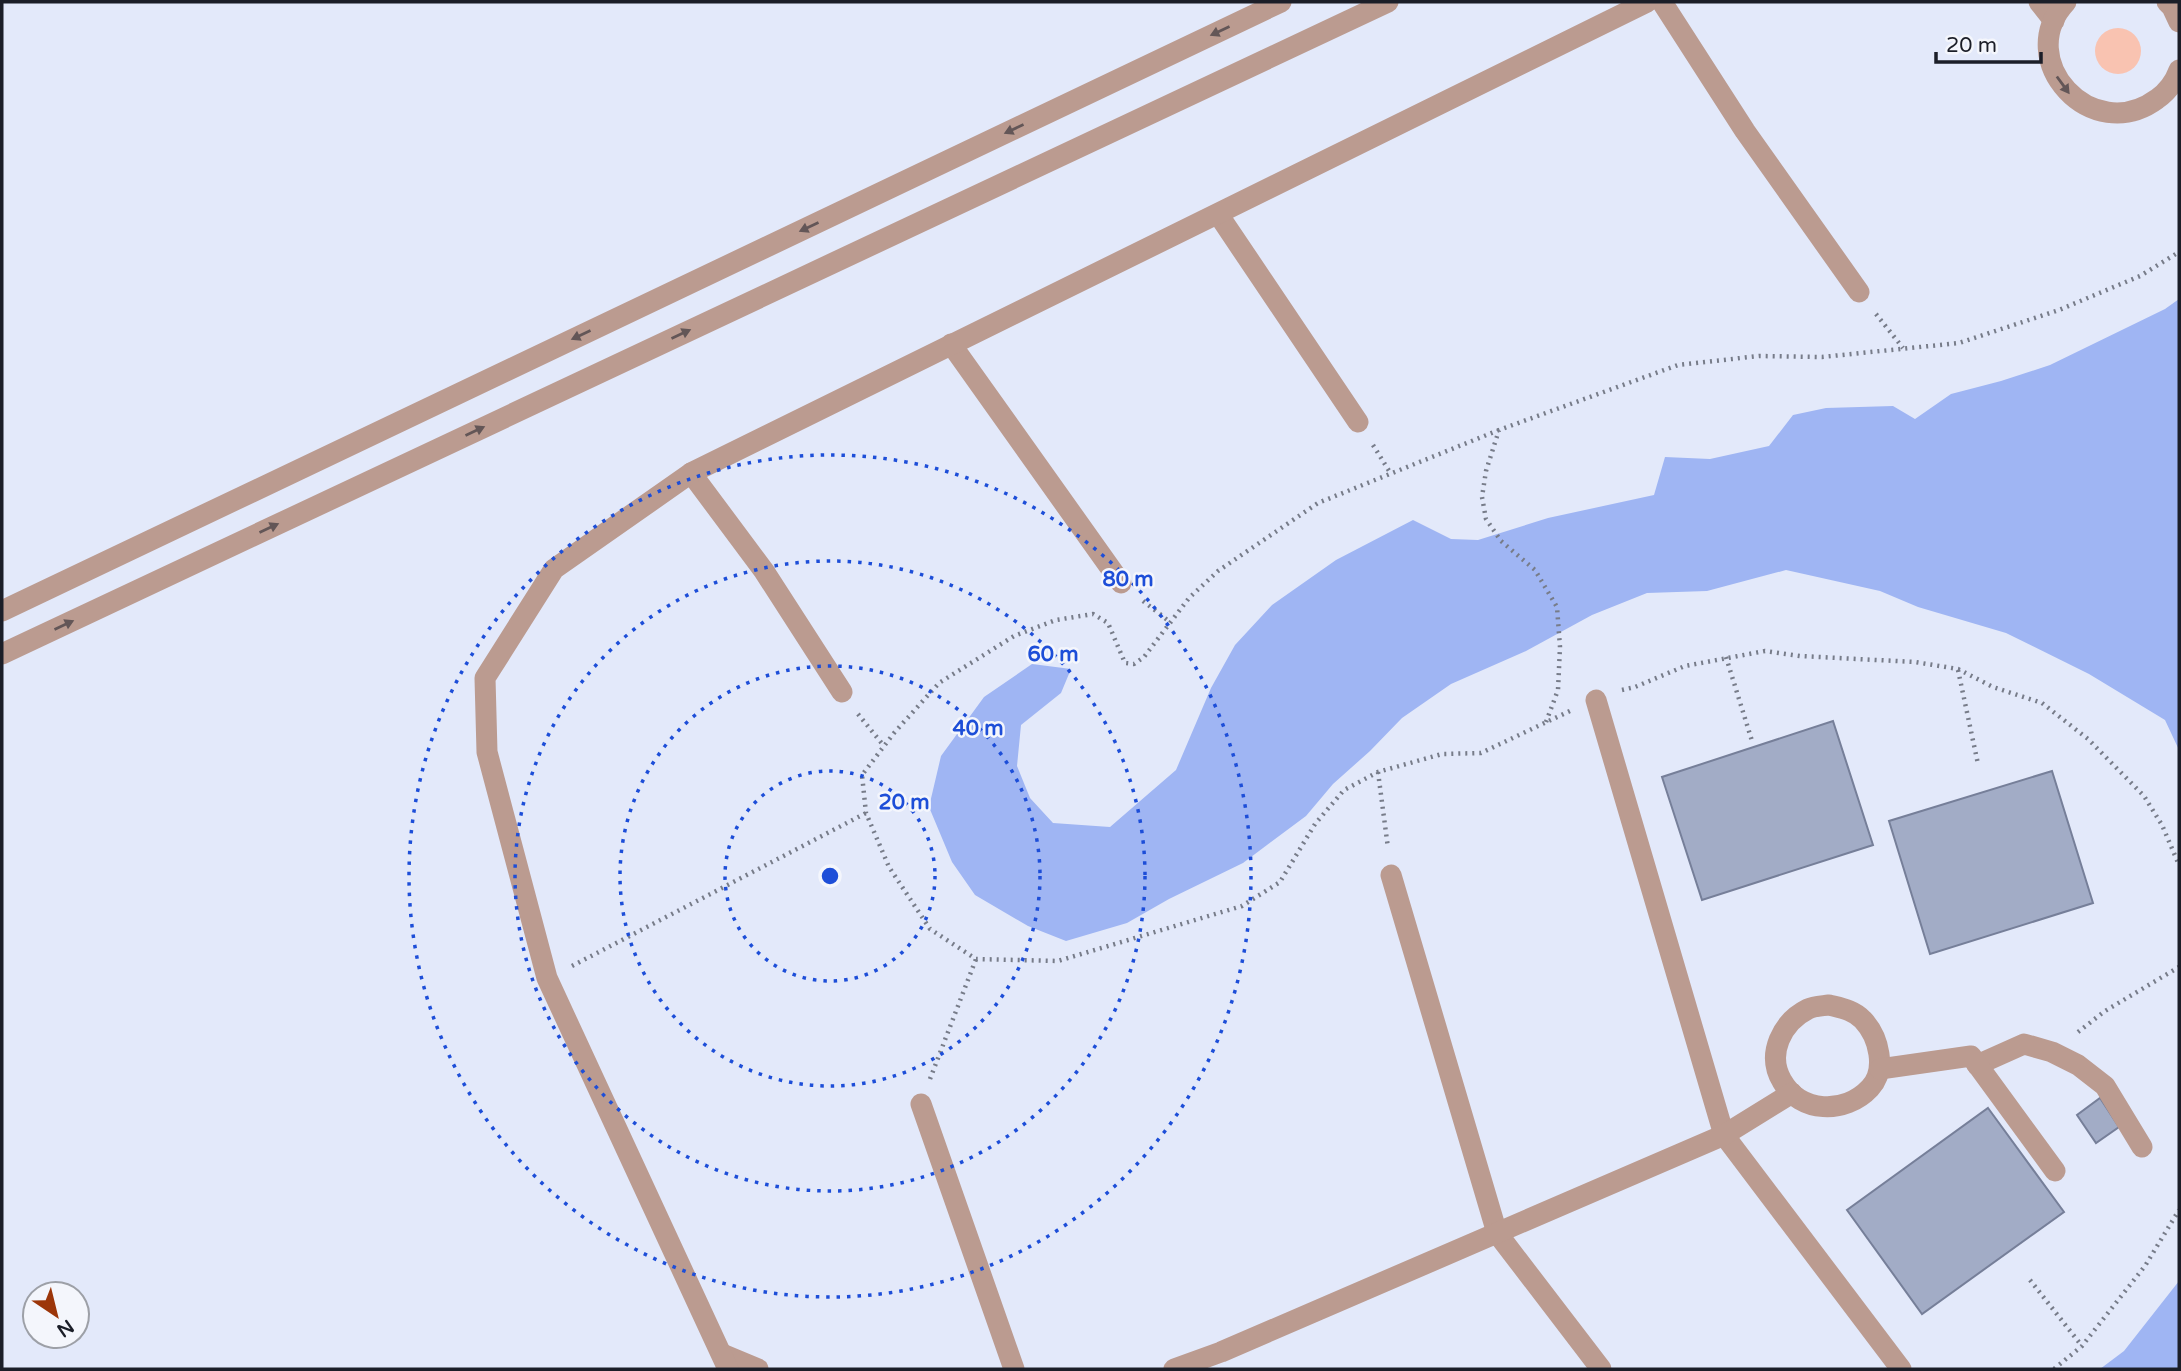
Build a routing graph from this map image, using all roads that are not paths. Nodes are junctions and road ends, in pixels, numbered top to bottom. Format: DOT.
graph roads {
  1 [pos="1281,2"];
  2 [pos="1388,2"];
  3 [pos="1647,2"];
  4 [pos="1662,2"];
  5 [pos="2039,2"];
  6 [pos="2066,2"];
  7 [pos="2167,2"];
  8 [pos="2054,21"];
  9 [pos="2179,22"];
  10 [pos="2179,70"];
  11 [pos="1218,214"];
  12 [pos="1859,292"];
  13 [pos="951,344"];
  14 [pos="1358,422"];
  15 [pos="691,473"];
  16 [pos="1121,583"];
  17 [pos="2,611"];
  18 [pos="2,654"];
  19 [pos="842,692"];
  20 [pos="1596,700"];
  21 [pos="1391,874"];
  22 [pos="1977,1065"];
  23 [pos="1880,1069"];
  24 [pos="1792,1093"];
  25 [pos="921,1104"];
  26 [pos="1724,1135"];
  27 [pos="2142,1147"];
  28 [pos="2055,1171"];
  29 [pos="1497,1233"];
  30 [pos="725,1362"];
  31 [pos="758,1369"];
  32 [pos="1014,1369"];
  33 [pos="1174,1369"];
  34 [pos="1601,1369"];
  35 [pos="1901,1369"];
  1 -- 17 [label="street, one-way"];
  18 -- 2 [label="street, one-way"];
  3 -- 11 [label="street"];
  4 -- 12 [label="street"];
  5 -- 8 [label="street"];
  6 -- 8 [label="street"];
  7 -- 9 [label="street"];
  8 -- 10 [label="street, one-way"];
  11 -- 13 [label="street"];
  11 -- 14 [label="street"];
  13 -- 15 [label="street"];
  13 -- 16 [label="street"];
  15 -- 19 [label="street"];
  15 -- 30 [label="street"];
  20 -- 26 [label="street"];
  21 -- 29 [label="street"];
  22 -- 23 [label="street"];
  22 -- 27 [label="street"];
  22 -- 28 [label="street"];
  23 -- 24 [label="street"];
  23 -- 24 [label="street"];
  24 -- 26 [label="street"];
  25 -- 32 [label="street"];
  26 -- 29 [label="street"];
  26 -- 35 [label="street"];
  29 -- 33 [label="street"];
  29 -- 34 [label="street"];
  30 -- 31 [label="street"];
}
